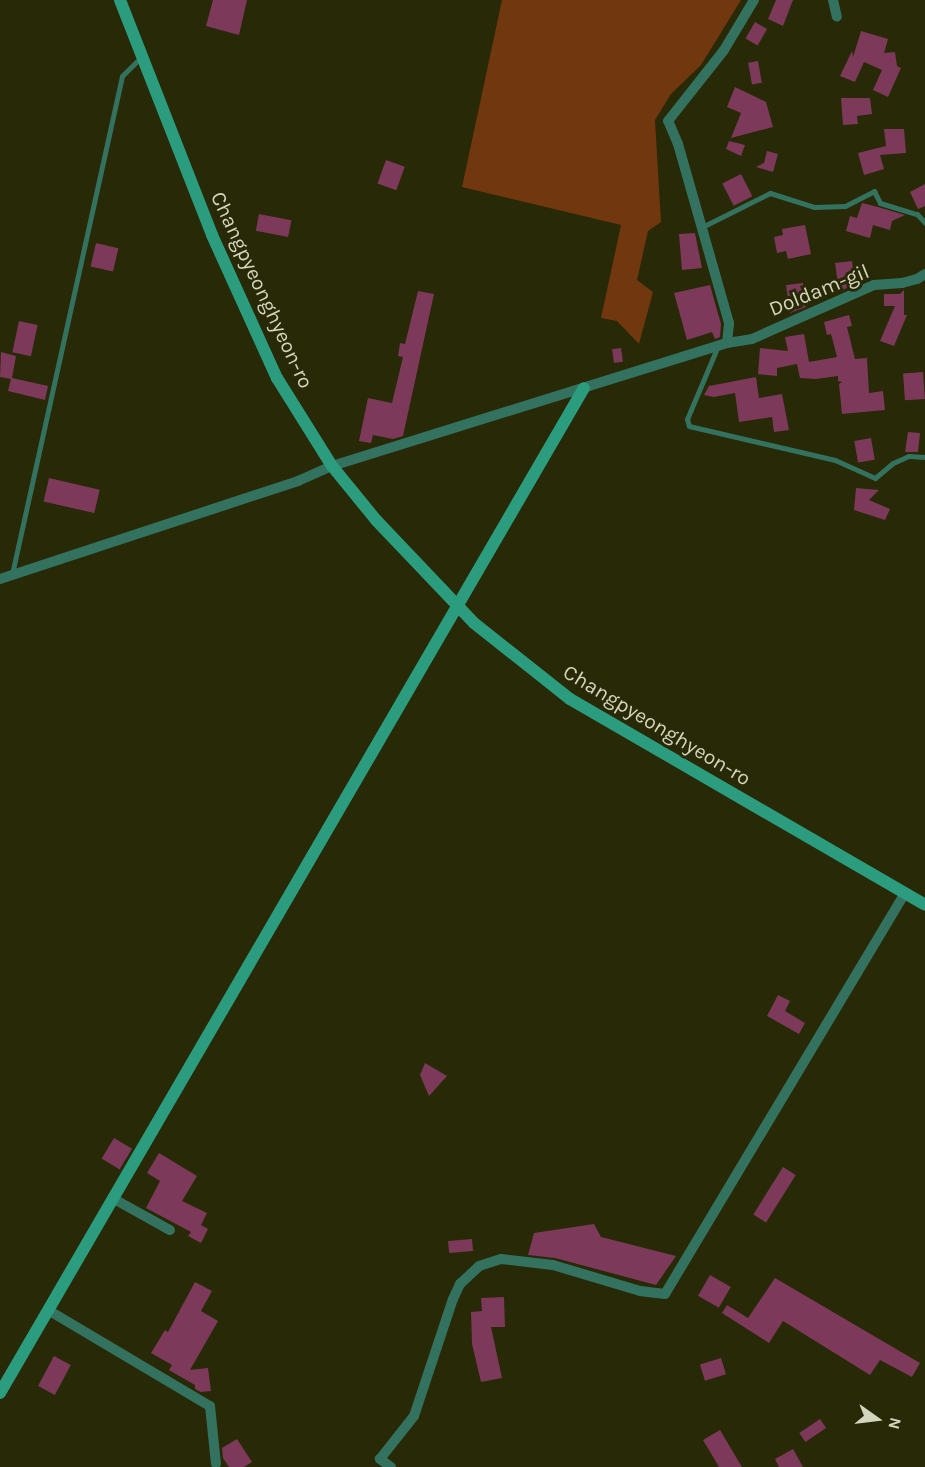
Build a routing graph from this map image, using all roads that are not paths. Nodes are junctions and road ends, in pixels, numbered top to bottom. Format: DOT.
graph roads {
  1 [pos="120,0"];
  2 [pos="754,0"];
  3 [pos="833,0"];
  4 [pos="837,17"];
  5 [pos="142,56"];
  6 [pos="925,223"];
  7 [pos="702,227"];
  8 [pos="925,274"];
  9 [pos="722,344"];
  10 [pos="584,388"];
  11 [pos="925,457"];
  12 [pos="332,466"];
  13 [pos="12,575"];
  14 [pos="0,579"];
  15 [pos="459,607"];
  16 [pos="904,893"];
  17 [pos="925,905"];
  18 [pos="114,1199"];
  19 [pos="170,1230"];
  20 [pos="48,1310"];
  21 [pos="0,1393"];
  22 [pos="216,1464"];
  23 [pos="391,1467"];
  1 -- 5 [label="main road, Changpyeonghyeon-ro"];
  2 -- 7 [label="street"];
  3 -- 4 [label="street"];
  5 -- 12 [label="main road, Changpyeonghyeon-ro"];
  5 -- 13 [label="lane"];
  6 -- 7 [label="lane"];
  7 -- 9 [label="street"];
  8 -- 9 [label="street, Doldam-gil"];
  9 -- 10 [label="street, Doldam-gil"];
  9 -- 11 [label="lane"];
  10 -- 12 [label="street, Doldam-gil"];
  10 -- 15 [label="main road"];
  12 -- 13 [label="street, Doldam-gil"];
  12 -- 15 [label="main road, Changpyeonghyeon-ro"];
  13 -- 14 [label="street, Doldam-gil"];
  15 -- 16 [label="main road, Changpyeonghyeon-ro"];
  15 -- 18 [label="main road"];
  16 -- 17 [label="main road, Changpyeonghyeon-ro"];
  16 -- 23 [label="street"];
  18 -- 19 [label="street"];
  18 -- 20 [label="main road"];
  20 -- 21 [label="main road"];
  20 -- 22 [label="street"];
}
